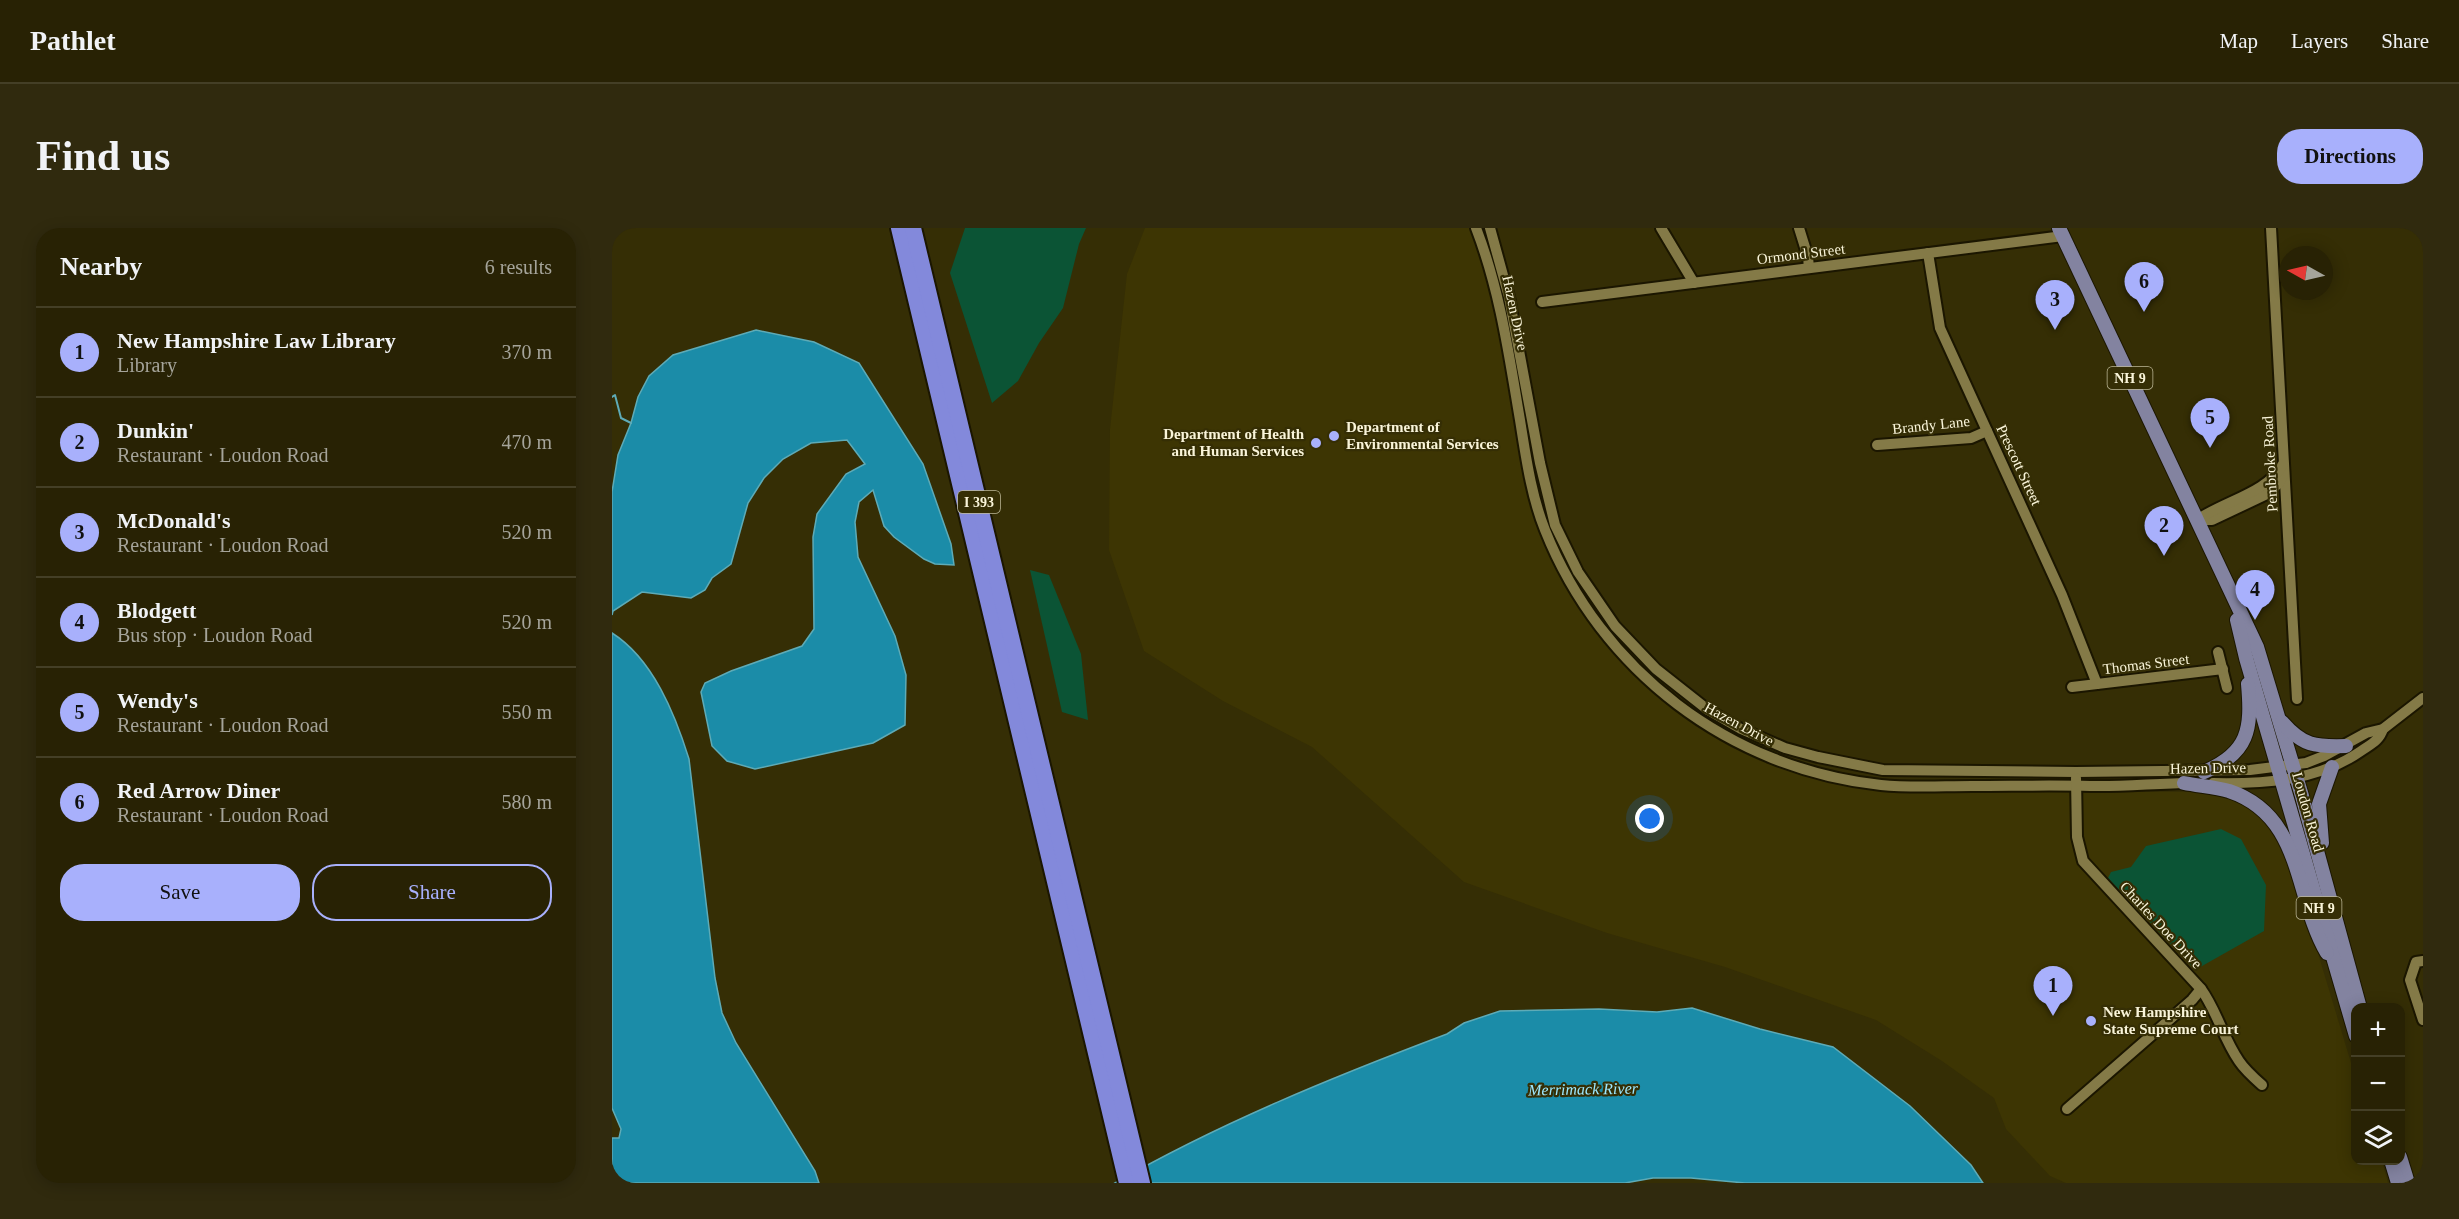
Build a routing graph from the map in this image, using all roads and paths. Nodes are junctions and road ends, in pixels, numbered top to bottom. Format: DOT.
graph roads {
  1 [pos="899,228"];
  2 [pos="913,228"];
  3 [pos="1476,228"];
  4 [pos="1490,228"];
  5 [pos="1661,228"];
  6 [pos="1799,228"];
  7 [pos="2271,228"];
  8 [pos="2061,232"];
  9 [pos="1928,253"];
  10 [pos="1809,268"];
  11 [pos="1694,283"];
  12 [pos="1542,302"];
  13 [pos="1987,431"];
  14 [pos="1877,445"];
  15 [pos="2284,461"];
  16 [pos="2196,520"];
  17 [pos="2232,597"];
  18 [pos="2218,652"];
  19 [pos="2246,658"];
  20 [pos="2223,669"];
  21 [pos="2097,684"];
  22 [pos="2072,687"];
  23 [pos="2227,688"];
  24 [pos="2423,698"];
  25 [pos="2297,699"];
  26 [pos="2279,719"];
  27 [pos="2383,729"];
  28 [pos="2346,746"];
  29 [pos="2332,767"];
  30 [pos="2076,772"];
  31 [pos="2204,772"];
  32 [pos="2287,772"];
  33 [pos="2184,783"];
  34 [pos="2076,785"];
  35 [pos="2339,936"];
  36 [pos="2423,961"];
  37 [pos="2336,969"];
  38 [pos="2200,989"];
  39 [pos="2359,1003"];
  40 [pos="2423,1020"];
  41 [pos="2351,1022"];
  42 [pos="2262,1085"];
  43 [pos="2067,1109"];
  44 [pos="1124,1140"];
  45 [pos="2392,1165"];
  46 [pos="2403,1165"];
  47 [pos="1127,1183"];
  48 [pos="1142,1183"];
  49 [pos="2398,1183"];
  50 [pos="2408,1183"];
  1 -- 44 [label="highway, I 393"];
  2 -- 44 [label="highway, I 393"];
  3 -- 34 [label="street, Hazen Drive"];
  4 -- 30 [label="street, Hazen Drive"];
  5 -- 11 [label="street"];
  6 -- 10 [label="street"];
  7 -- 15 [label="street, Pembroke Road"];
  8 -- 9 [label="street, Ormond Street"];
  8 -- 16 [label="main road, Loudon Road / NH 9"];
  9 -- 10 [label="street, Ormond Street"];
  9 -- 13 [label="street, Prescott Street"];
  10 -- 11 [label="street, Ormond Street"];
  11 -- 12 [label="street, Ormond Street"];
  13 -- 14 [label="street, Brandy Lane"];
  13 -- 21 [label="street, Prescott Street"];
  15 -- 16 [label="street"];
  15 -- 25 [label="street, Pembroke Road"];
  16 -- 17 [label="main road, Loudon Road / NH 9"];
  17 -- 19 [label="main road, Loudon Road / NH 9"];
  17 -- 26 [label="main road, Loudon Road / NH 9"];
  18 -- 20 [label="street"];
  19 -- 31 [label="main road"];
  19 -- 32 [label="main road, Loudon Road / NH 9"];
  20 -- 21 [label="street, Thomas Street"];
  20 -- 23 [label="street"];
  21 -- 22 [label="street, Thomas Street"];
  24 -- 27 [label="street"];
  26 -- 28 [label="main road"];
  26 -- 32 [label="main road, Loudon Road / NH 9"];
  27 -- 28 [label="street"];
  27 -- 29 [label="street"];
  28 -- 32 [label="street"];
  29 -- 32 [label="street"];
  29 -- 35 [label="main road"];
  30 -- 31 [label="street, Hazen Drive"];
  30 -- 34 [label="street, Charles Doe Drive"];
  31 -- 32 [label="street, Hazen Drive"];
  32 -- 33 [label="street, Hazen Drive"];
  32 -- 35 [label="main road, Loudon Road / NH 9"];
  32 -- 37 [label="main road, Loudon Road / NH 9"];
  33 -- 34 [label="street, Hazen Drive"];
  33 -- 37 [label="main road"];
  34 -- 38 [label="street, Charles Doe Drive"];
  35 -- 39 [label="main road, Loudon Road / NH 9"];
  36 -- 40 [label="street"];
  37 -- 41 [label="main road, Loudon Road / NH 9"];
  38 -- 42 [label="street, Charles Doe Drive"];
  38 -- 43 [label="street"];
  44 -- 47 [label="highway, I 393"];
  44 -- 48 [label="highway, I 393"];
  45 -- 49 [label="main road"];
  46 -- 50 [label="main road"];
}
